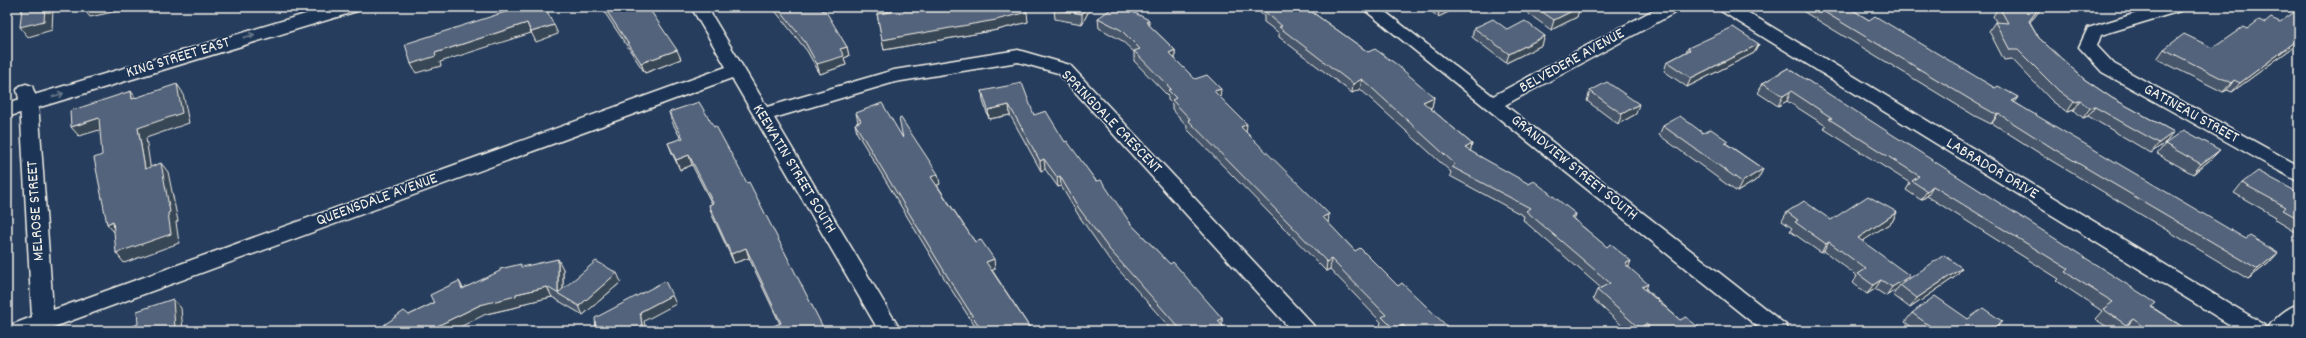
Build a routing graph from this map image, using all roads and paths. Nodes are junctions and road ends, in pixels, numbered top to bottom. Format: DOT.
graph roads {
  1 [pos="302,7"];
  2 [pos="350,7"];
  3 [pos="698,7"];
  4 [pos="1369,7"];
  5 [pos="1672,7"];
  6 [pos="1728,7"];
  7 [pos="2174,7"];
  8 [pos="736,70"];
  9 [pos="21,97"];
  10 [pos="1493,104"];
  11 [pos="7,110"];
  12 [pos="762,115"];
  13 [pos="2299,175"];
  14 [pos="2299,312"];
  15 [pos="44,326"];
  16 [pos="19,331"];
  17 [pos="890,331"];
  18 [pos="1304,331"];
  19 [pos="1778,331"];
  20 [pos="2257,331"];
  21 [pos="2277,331"];
  1 -- 9 [label="main road, KING STREET EAST"];
  9 -- 2 [label="main road, KING STREET EAST, one-way"];
  3 -- 8 [label="street, KEEWATIN STREET SOUTH"];
  4 -- 10 [label="street, GRANDVIEW STREET SOUTH"];
  5 -- 10 [label="street, BELVEDERE AVENUE"];
  6 -- 20 [label="street, LABRADOR DRIVE"];
  7 -- 13 [label="street, GATINEAU STREET"];
  8 -- 12 [label="street, KEEWATIN STREET SOUTH"];
  8 -- 15 [label="street, QUEENSDALE AVENUE"];
  9 -- 11 [label="main road, KING STREET EAST"];
  9 -- 15 [label="street, MELROSE STREET"];
  10 -- 19 [label="street, GRANDVIEW STREET SOUTH"];
  12 -- 17 [label="street, KEEWATIN STREET SOUTH"];
  12 -- 18 [label="street, SPRINGDALE CRESCENT"];
  14 -- 21 [label="street"];
  15 -- 16 [label="street, QUEENSDALE AVENUE"];
}
